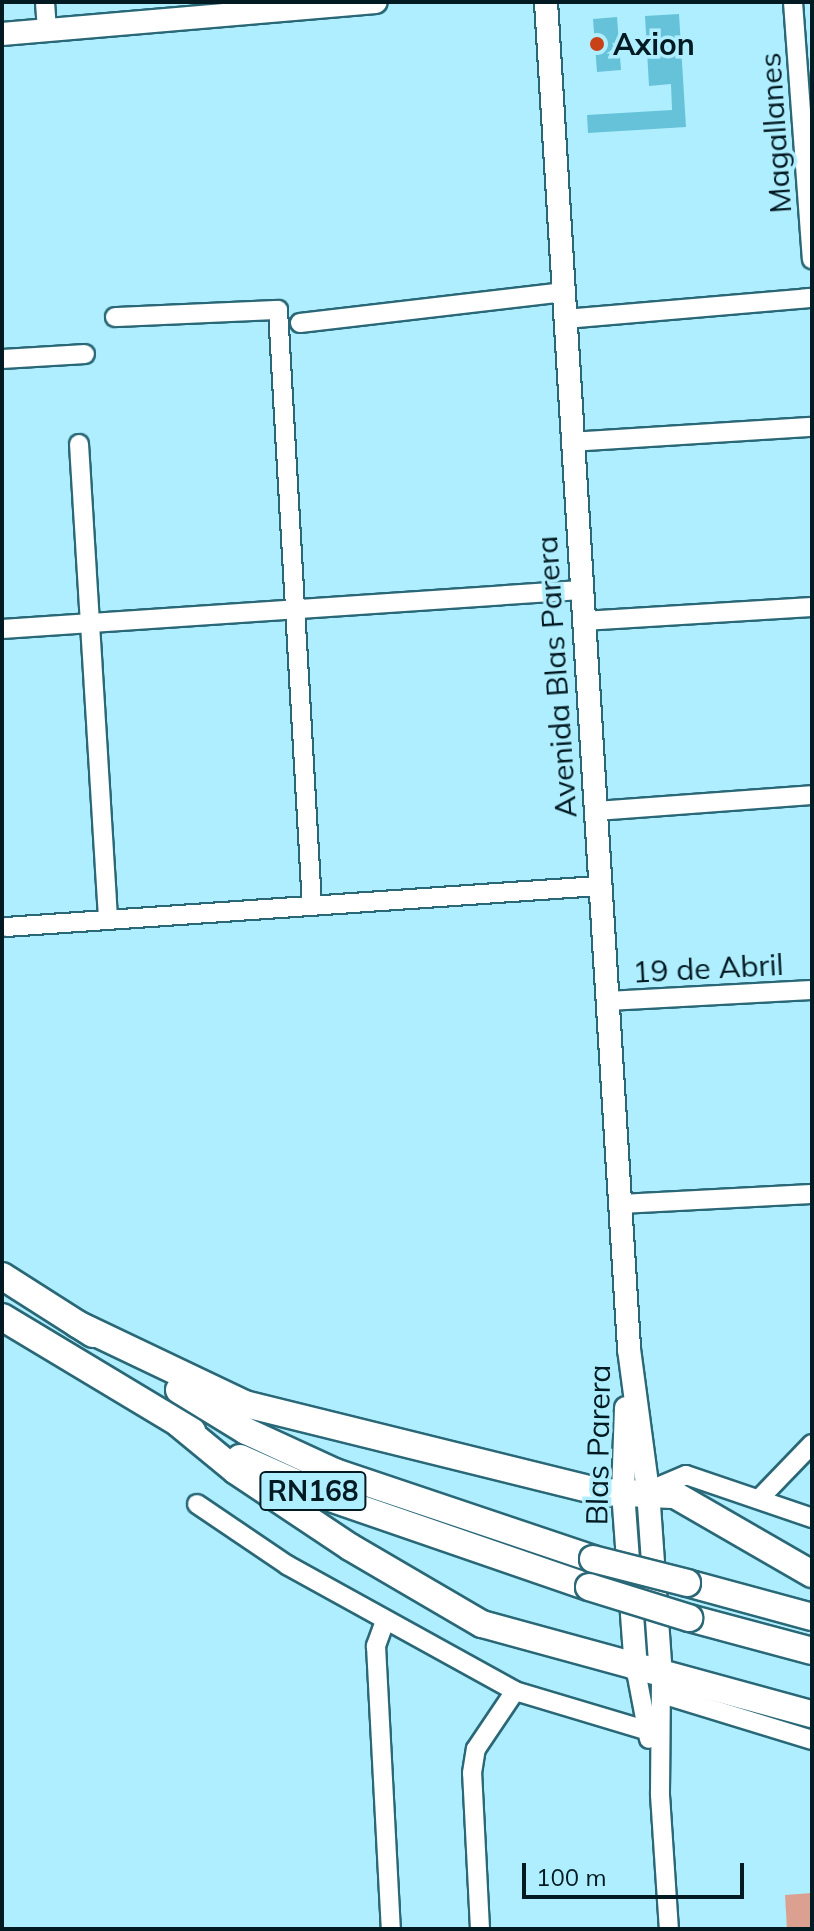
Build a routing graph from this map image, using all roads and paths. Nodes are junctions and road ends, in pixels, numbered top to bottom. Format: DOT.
graph roads {
  1 [pos="45,2"];
  2 [pos="376,2"];
  3 [pos="546,2"];
  4 [pos="793,2"];
  5 [pos="280,6"];
  6 [pos="47,30"];
  7 [pos="2,34"];
  8 [pos="812,259"];
  9 [pos="562,292"];
  10 [pos="812,298"];
  11 [pos="115,317"];
  12 [pos="565,319"];
  13 [pos="300,323"];
  14 [pos="85,354"];
  15 [pos="2,359"];
  16 [pos="812,427"];
  17 [pos="571,442"];
  18 [pos="79,444"];
  19 [pos="581,590"];
  20 [pos="295,606"];
  21 [pos="812,607"];
  22 [pos="583,621"];
  23 [pos="88,622"];
  24 [pos="2,629"];
  25 [pos="812,795"];
  26 [pos="595,811"];
  27 [pos="599,886"];
  28 [pos="312,905"];
  29 [pos="108,919"];
  30 [pos="6,927"];
  31 [pos="812,990"];
  32 [pos="607,1001"];
  33 [pos="812,1194"];
  34 [pos="620,1204"];
  35 [pos="2,1276"];
  36 [pos="2,1317"];
  37 [pos="77,1324"];
  38 [pos="2,1326"];
  39 [pos="629,1349"];
  40 [pos="56,1352"];
  41 [pos="179,1424"];
  42 [pos="812,1444"];
  43 [pos="635,1491"];
  44 [pos="760,1498"];
  45 [pos="197,1504"];
  46 [pos="812,1518"];
  47 [pos="812,1574"];
  48 [pos="812,1617"];
  49 [pos="385,1621"];
  50 [pos="812,1651"];
  51 [pos="653,1680"];
  52 [pos="515,1691"];
  53 [pos="812,1714"];
  54 [pos="648,1731"];
  55 [pos="812,1740"];
  56 [pos="660,1795"];
  57 [pos="391,1929"];
  58 [pos="480,1929"];
  59 [pos="669,1929"];
  1 -- 6 [label="street"];
  2 -- 5 [label="main road"];
  3 -- 9 [label="main road, Avenida Blas Parera"];
  4 -- 8 [label="street, Magallanes"];
  5 -- 6 [label="main road"];
  6 -- 7 [label="main road"];
  9 -- 12 [label="main road, Avenida Blas Parera"];
  9 -- 13 [label="street"];
  10 -- 12 [label="street"];
  11 -- 20 [label="street"];
  12 -- 17 [label="main road, Avenida Blas Parera"];
  14 -- 15 [label="street"];
  16 -- 17 [label="street"];
  17 -- 19 [label="main road, Avenida Blas Parera"];
  18 -- 23 [label="street"];
  19 -- 20 [label="street"];
  19 -- 22 [label="main road, Avenida Blas Parera"];
  20 -- 23 [label="street"];
  20 -- 28 [label="street"];
  21 -- 22 [label="street"];
  22 -- 26 [label="main road, Avenida Blas Parera"];
  23 -- 24 [label="street"];
  23 -- 29 [label="street"];
  25 -- 26 [label="street"];
  26 -- 27 [label="main road, Avenida Blas Parera"];
  27 -- 28 [label="street"];
  27 -- 32 [label="main road, Avenida Blas Parera"];
  28 -- 29 [label="street"];
  29 -- 30 [label="street"];
  31 -- 32 [label="street, 19 de Abril"];
  32 -- 34 [label="main road, Avenida Blas Parera"];
  33 -- 34 [label="street"];
  34 -- 39 [label="main road, Avenida Blas Parera"];
  35 -- 37 [label="highway, RN168"];
  36 -- 40 [label="highway"];
  37 -- 43 [label="highway"];
  37 -- 48 [label="highway, RN168, bridge"];
  38 -- 40 [label="highway, RN168"];
  39 -- 43 [label="main road, Blas Parera"];
  40 -- 41 [label="highway, RN168"];
  41 -- 50 [label="highway, RN168, bridge"];
  41 -- 51 [label="highway"];
  42 -- 44 [label="street"];
  43 -- 44 [label="street"];
  43 -- 47 [label="highway"];
  43 -- 51 [label="main road, Blas Parera"];
  44 -- 46 [label="street"];
  45 -- 49 [label="street"];
  49 -- 52 [label="street"];
  49 -- 57 [label="street"];
  51 -- 53 [label="highway"];
  51 -- 54 [label="street, Blas Parera"];
  51 -- 55 [label="street"];
  51 -- 56 [label="street, Blas Parera"];
  52 -- 54 [label="street"];
  52 -- 58 [label="street"];
  54 -- 56 [label="street, Blas Parera"];
  56 -- 59 [label="street, Blas Parera"];
}
